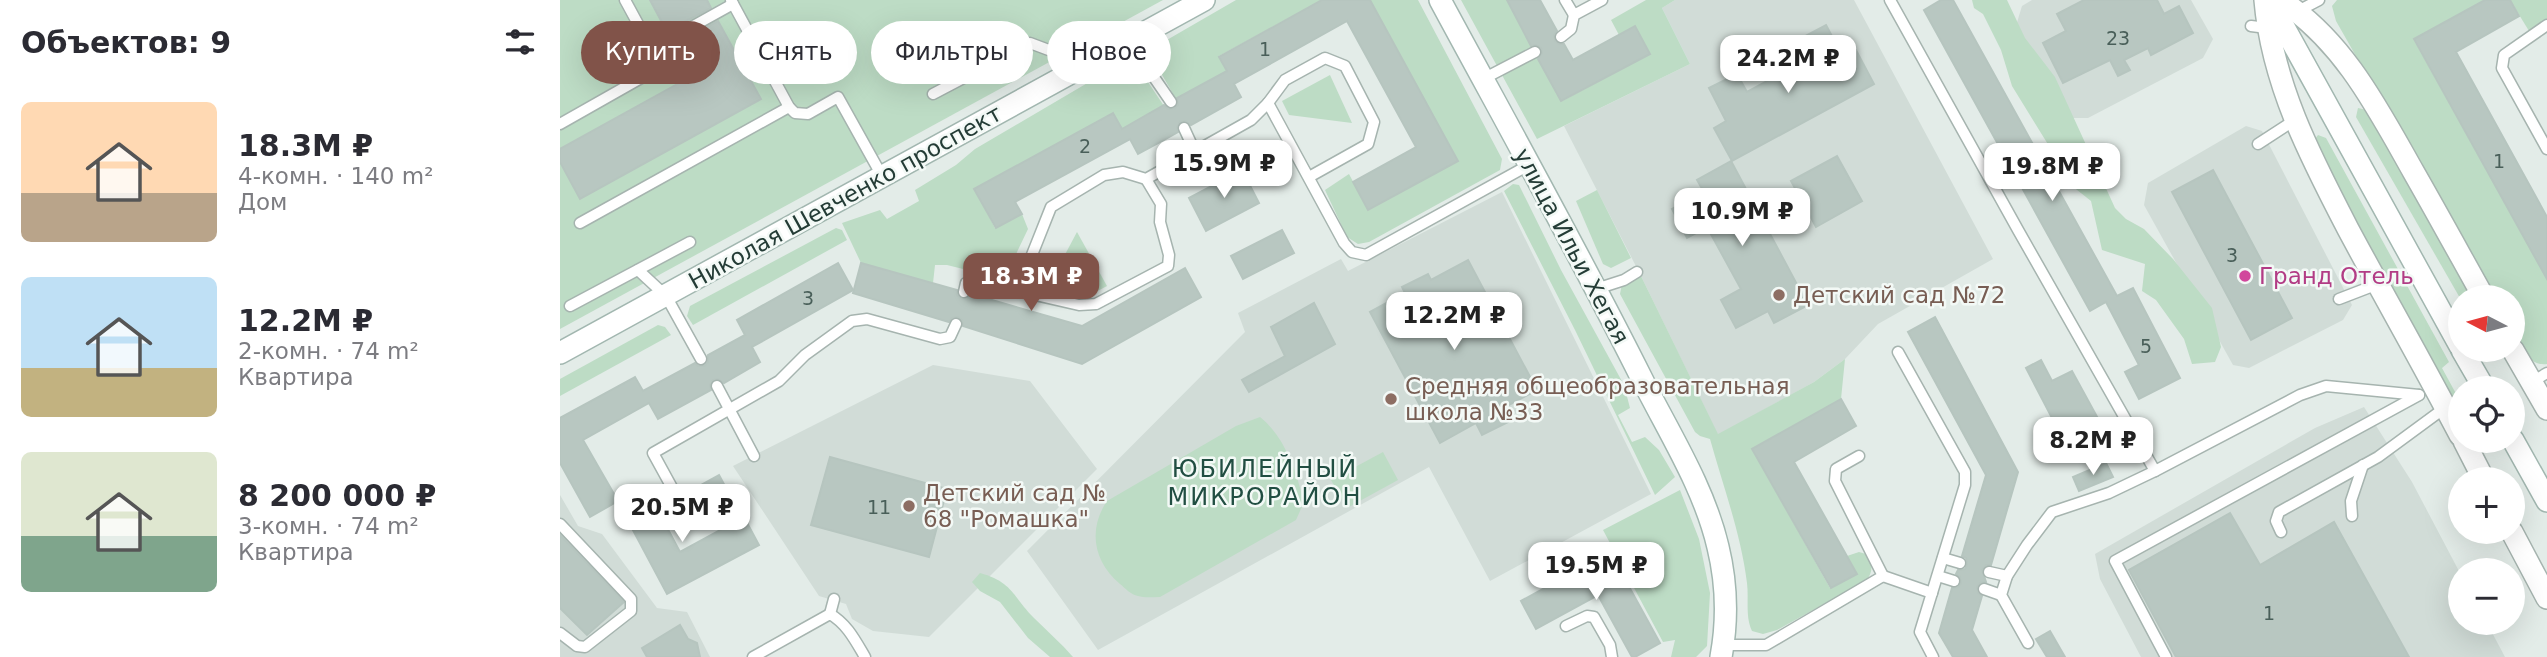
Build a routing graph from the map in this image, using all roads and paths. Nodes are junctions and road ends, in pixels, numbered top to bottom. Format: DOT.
graph roads {
  1 [pos="625,0"];
  2 [pos="1204,0"];
  3 [pos="1440,0"];
  4 [pos="1566,0"];
  5 [pos="1602,0"];
  6 [pos="1890,0"];
  7 [pos="2267,0"];
  8 [pos="2319,0"];
  9 [pos="732,2"];
  10 [pos="2289,5"];
  11 [pos="1574,15"];
  12 [pos="637,21"];
  13 [pos="700,21"];
  14 [pos="1166,21"];
  15 [pos="2547,25"];
  16 [pos="1561,37"];
  17 [pos="1047,49"];
  18 [pos="1535,52"];
  19 [pos="1482,79"];
  20 [pos="633,84"];
  21 [pos="1050,84"];
  22 [pos="1159,84"];
  23 [pos="933,94"];
  24 [pos="1171,102"];
  25 [pos="1268,103"];
  26 [pos="789,107"];
  27 [pos="2295,120"];
  28 [pos="560,124"];
  29 [pos="1184,128"];
  30 [pos="2258,144"];
  31 [pos="2547,149"];
  32 [pos="1195,152"];
  33 [pos="1529,165"];
  34 [pos="882,177"];
  35 [pos="1309,177"];
  36 [pos="1146,179"];
  37 [pos="580,223"];
  38 [pos="690,242"];
  39 [pos="638,270"];
  40 [pos="1637,272"];
  41 [pos="2378,284"];
  42 [pos="2477,285"];
  43 [pos="1596,289"];
  44 [pos="1018,290"];
  45 [pos="964,292"];
  46 [pos="666,296"];
  47 [pos="2339,299"];
  48 [pos="570,306"];
  49 [pos="956,324"];
  50 [pos="2448,325"];
  51 [pos="1898,352"];
  52 [pos="560,353"];
  53 [pos="701,359"];
  54 [pos="2524,362"];
  55 [pos="2539,378"];
  56 [pos="717,386"];
  57 [pos="2426,390"];
  58 [pos="2446,407"];
  59 [pos="730,409"];
  60 [pos="2547,409"];
  61 [pos="2448,411"];
  62 [pos="2520,453"];
  63 [pos="754,456"];
  64 [pos="1859,456"];
  65 [pos="2363,465"];
  66 [pos="2155,471"];
  67 [pos="2547,501"];
  68 [pos="716,509"];
  69 [pos="2352,516"];
  70 [pos="560,524"];
  71 [pos="2281,532"];
  72 [pos="2518,544"];
  73 [pos="1943,558"];
  74 [pos="1960,563"];
  75 [pos="1989,572"];
  76 [pos="1883,576"];
  77 [pos="1938,576"];
  78 [pos="2007,576"];
  79 [pos="1954,581"];
  80 [pos="1984,589"];
  81 [pos="1932,593"];
  82 [pos="2001,595"];
  83 [pos="2547,598"];
  84 [pos="834,599"];
  85 [pos="830,614"];
  86 [pos="1566,626"];
  87 [pos="560,633"];
  88 [pos="2028,643"];
  89 [pos="1722,651"];
  90 [pos="753,657"];
  91 [pos="865,657"];
  92 [pos="1612,657"];
  93 [pos="1933,657"];
  94 [pos="2165,657"];
  1 -- 12 [label="lane"];
  2 -- 14 [label="main road, Николая Шевченко проспект"];
  3 -- 19 [label="main road, улица Ильи Хегая"];
  4 -- 11 [label="lane"];
  5 -- 11 [label="lane"];
  6 -- 66 [label="lane"];
  7 -- 27 [label="main road"];
  7 -- 50 [label="main road"];
  8 -- 10 [label="lane"];
  9 -- 13 [label="lane"];
  9 -- 26 [label="lane"];
  10 -- 42 [label="main road"];
  11 -- 16 [label="lane"];
  15 -- 31 [label="lane"];
  17 -- 23 [label="lane"];
  18 -- 19 [label="lane"];
  19 -- 33 [label="main road, улица Ильи Хегая"];
  20 -- 28 [label="lane"];
  21 -- 34 [label="main road, Николая Шевченко проспект"];
  22 -- 24 [label="lane"];
  25 -- 32 [label="lane"];
  25 -- 35 [label="lane"];
  25 -- 35 [label="lane"];
  26 -- 34 [label="lane"];
  26 -- 37 [label="lane"];
  27 -- 30 [label="lane"];
  27 -- 41 [label="main road"];
  29 -- 32 [label="lane"];
  32 -- 36 [label="lane"];
  33 -- 35 [label="lane"];
  33 -- 43 [label="main road, улица Ильи Хегая"];
  34 -- 46 [label="main road, Николая Шевченко проспект"];
  36 -- 44 [label="lane"];
  36 -- 44 [label="lane"];
  38 -- 39 [label="lane"];
  39 -- 46 [label="lane"];
  39 -- 48 [label="lane"];
  40 -- 43 [label="lane"];
  41 -- 47 [label="lane"];
  41 -- 57 [label="main road"];
  43 -- 89 [label="main road, улица Ильи Хегая"];
  44 -- 45 [label="lane"];
  46 -- 52 [label="main road, Николая Шевченко проспект"];
  46 -- 53 [label="lane"];
  49 -- 59 [label="lane"];
  51 -- 73 [label="lane"];
  54 -- 55 [label="main road"];
  55 -- 60 [label="main road"];
  56 -- 59 [label="lane"];
  57 -- 58 [label="main road"];
  57 -- 66 [label="lane"];
  57 -- 94 [label="lane"];
  58 -- 61 [label="main road"];
  58 -- 65 [label="lane"];
  59 -- 63 [label="lane"];
  59 -- 68 [label="lane"];
  62 -- 67 [label="main road"];
  64 -- 76 [label="lane"];
  65 -- 69 [label="lane"];
  65 -- 71 [label="lane"];
  66 -- 78 [label="lane"];
  70 -- 87 [label="lane"];
  72 -- 83 [label="main road"];
  73 -- 74 [label="lane"];
  73 -- 77 [label="lane"];
  75 -- 78 [label="lane"];
  76 -- 81 [label="lane"];
  76 -- 89 [label="lane"];
  77 -- 79 [label="lane"];
  77 -- 81 [label="lane"];
  78 -- 82 [label="lane"];
  80 -- 82 [label="lane"];
  81 -- 93 [label="lane"];
  82 -- 88 [label="lane"];
  84 -- 85 [label="lane"];
  85 -- 90 [label="lane"];
  85 -- 91 [label="lane"];
  86 -- 92 [label="lane"];
}
